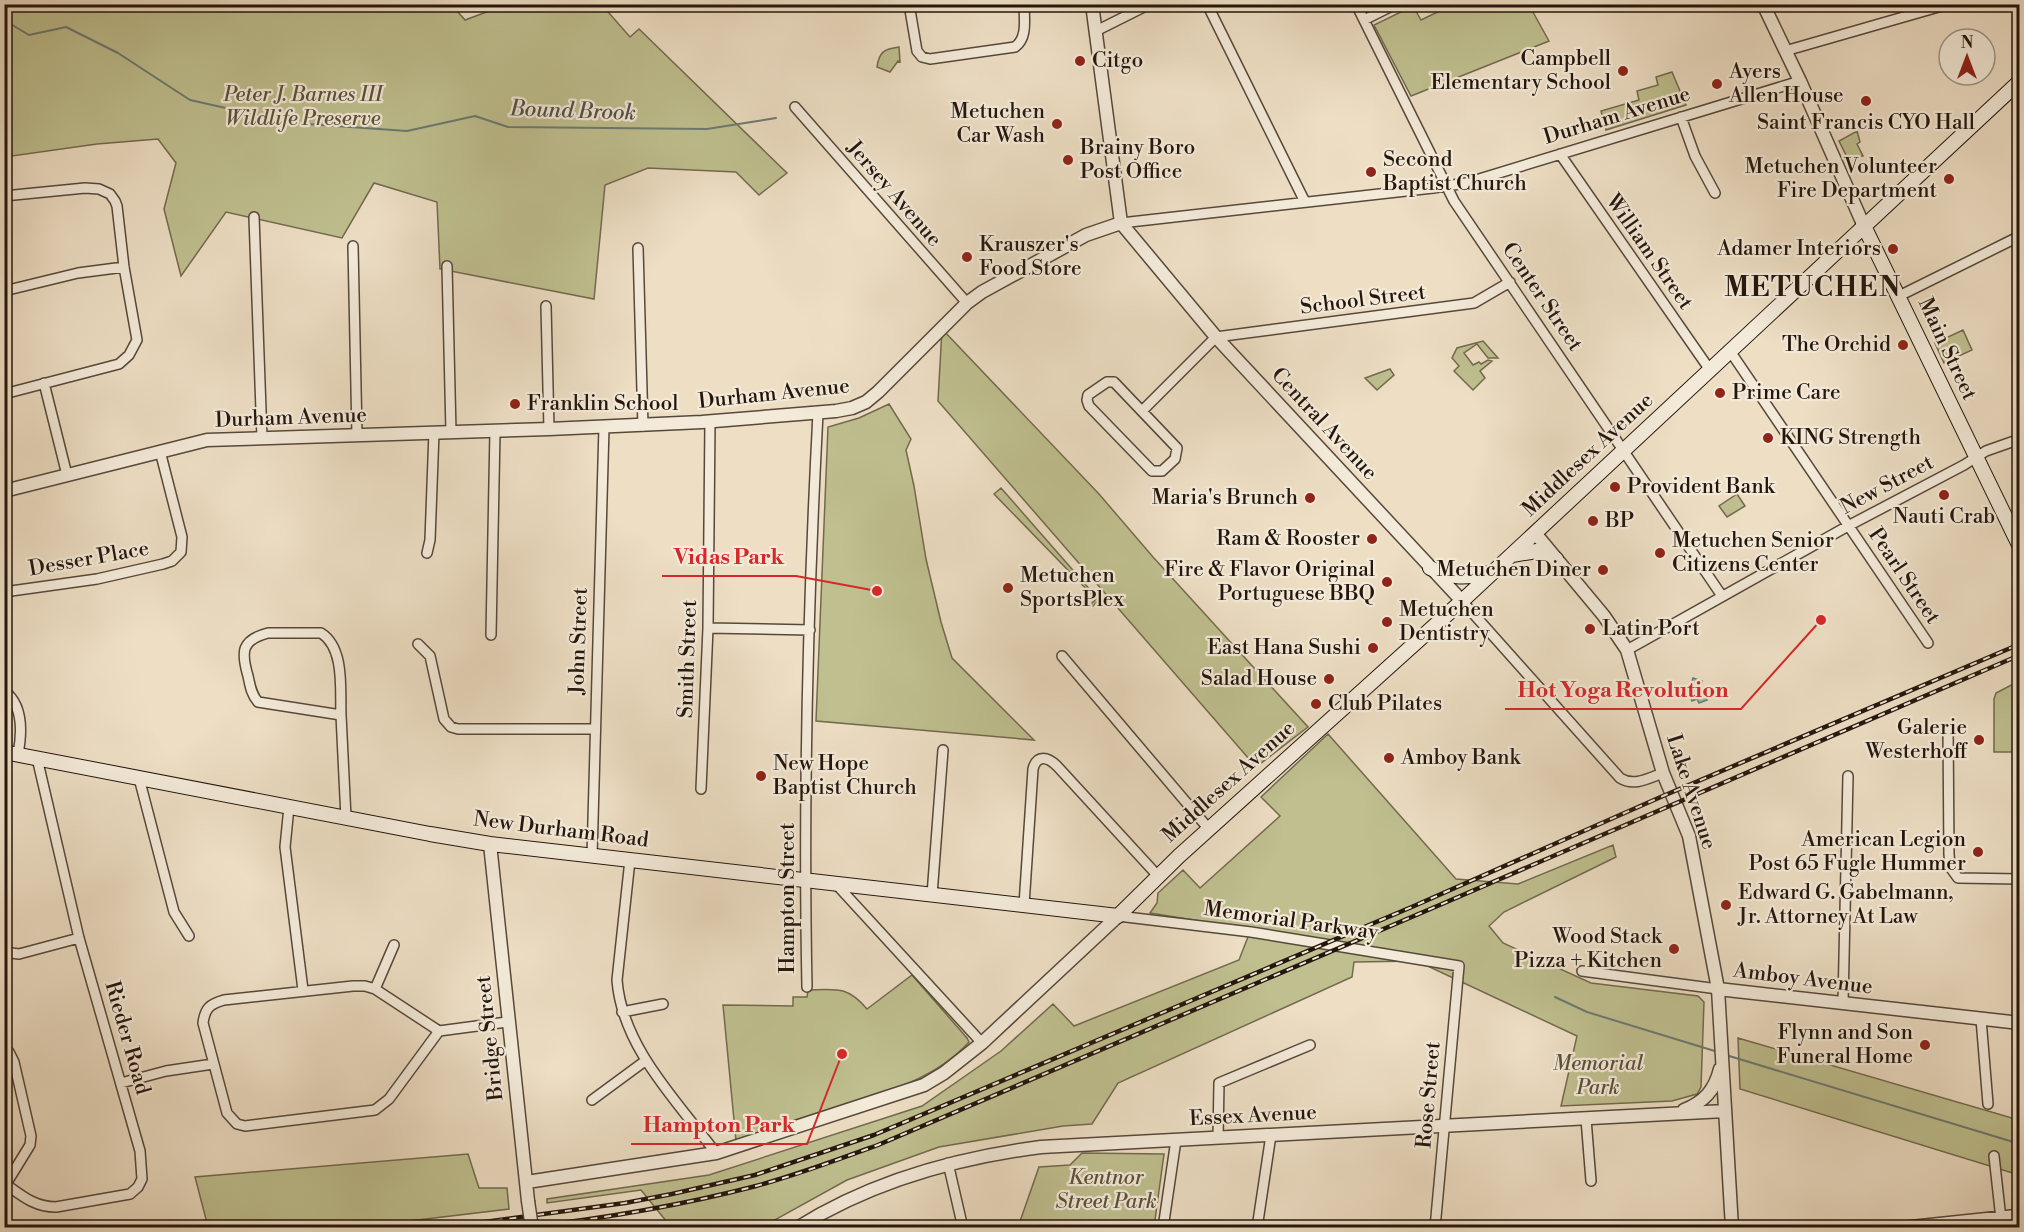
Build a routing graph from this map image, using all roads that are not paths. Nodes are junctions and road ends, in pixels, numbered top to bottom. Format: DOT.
graph roads {
  1 [pos="909,4"];
  2 [pos="1024,4"];
  3 [pos="1092,4"];
  4 [pos="1150,4"];
  5 [pos="1207,4"];
  6 [pos="1356,4"];
  7 [pos="1396,4"];
  8 [pos="1762,4"];
  9 [pos="1949,4"];
  10 [pos="1364,20"];
  11 [pos="1096,32"];
  12 [pos="1785,51"];
  13 [pos="1800,81"];
  14 [pos="2019,81"];
  15 [pos="795,107"];
  16 [pos="1681,117"];
  17 [pos="1560,154"];
  18 [pos="1446,187"];
  19 [pos="1715,194"];
  20 [pos="4,196"];
  21 [pos="1305,202"];
  22 [pos="254,217"];
  23 [pos="1121,223"];
  24 [pos="1863,224"];
  25 [pos="2019,236"];
  26 [pos="353,246"];
  27 [pos="638,248"];
  28 [pos="447,266"];
  29 [pos="124,267"];
  30 [pos="1510,282"];
  31 [pos="4,291"];
  32 [pos="1899,296"];
  33 [pos="967,303"];
  34 [pos="546,306"];
  35 [pos="1216,337"];
  36 [pos="1730,351"];
  37 [pos="1710,370"];
  38 [pos="44,384"];
  39 [pos="4,393"];
  40 [pos="1142,411"];
  41 [pos="818,413"];
  42 [pos="710,422"];
  43 [pos="644,426"];
  44 [pos="604,428"];
  45 [pos="549,429"];
  46 [pos="495,431"];
  47 [pos="434,432"];
  48 [pos="451,432"];
  49 [pos="357,435"];
  50 [pos="262,438"];
  51 [pos="2019,439"];
  52 [pos="160,451"];
  53 [pos="1623,451"];
  54 [pos="1976,458"];
  55 [pos="67,475"];
  56 [pos="4,491"];
  57 [pos="1848,526"];
  58 [pos="1535,533"];
  59 [pos="2019,548"];
  60 [pos="427,553"];
  61 [pos="1510,556"];
  62 [pos="1556,559"];
  63 [pos="1430,568"];
  64 [pos="1491,573"];
  65 [pos="4,592"];
  66 [pos="1722,596"];
  67 [pos="1461,600"];
  68 [pos="708,628"];
  69 [pos="810,630"];
  70 [pos="491,635"];
  71 [pos="1928,643"];
  72 [pos="417,644"];
  73 [pos="1627,651"];
  74 [pos="1062,656"];
  75 [pos="4,691"];
  76 [pos="341,715"];
  77 [pos="1948,728"];
  78 [pos="594,729"];
  79 [pos="943,750"];
  80 [pos="11,753"];
  81 [pos="37,758"];
  82 [pos="1663,772"];
  83 [pos="1848,776"];
  84 [pos="139,778"];
  85 [pos="702,789"];
  86 [pos="289,807"];
  87 [pos="346,818"];
  88 [pos="1208,828"];
  89 [pos="490,844"];
  90 [pos="592,855"];
  91 [pos="630,860"];
  92 [pos="1158,876"];
  93 [pos="2019,879"];
  94 [pos="805,880"];
  95 [pos="836,884"];
  96 [pos="932,895"];
  97 [pos="1024,905"];
  98 [pos="1118,916"];
  99 [pos="189,936"];
  100 [pos="79,939"];
  101 [pos="394,945"];
  102 [pos="4,952"];
  103 [pos="1459,966"];
  104 [pos="1581,971"];
  105 [pos="807,987"];
  106 [pos="375,989"];
  107 [pos="1718,989"];
  108 [pos="303,990"];
  109 [pos="1843,1003"];
  110 [pos="663,1004"];
  111 [pos="622,1012"];
  112 [pos="1981,1019"];
  113 [pos="507,1022"];
  114 [pos="2019,1023"];
  115 [pos="439,1031"];
  116 [pos="982,1043"];
  117 [pos="1310,1045"];
  118 [pos="4,1050"];
  119 [pos="645,1061"];
  120 [pos="1722,1062"];
  121 [pos="213,1064"];
  122 [pos="121,1083"];
  123 [pos="592,1100"];
  124 [pos="1988,1104"];
  125 [pos="1725,1111"];
  126 [pos="1676,1113"];
  127 [pos="1586,1119"];
  128 [pos="1444,1126"];
  129 [pos="1271,1135"];
  130 [pos="1218,1138"];
  131 [pos="1176,1140"];
  132 [pos="716,1153"];
  133 [pos="1994,1156"];
  134 [pos="948,1163"];
  135 [pos="1591,1181"];
  136 [pos="527,1182"];
  137 [pos="5,1183"];
  138 [pos="2019,1214"];
  139 [pos="2001,1216"];
  140 [pos="532,1227"];
  141 [pos="797,1227"];
  142 [pos="963,1227"];
  143 [pos="1163,1227"];
  144 [pos="1257,1227"];
  145 [pos="1435,1227"];
  146 [pos="1732,1227"];
  147 [pos="1887,1227"];
  148 [pos="2002,1227"];
  1 -- 2 [label="street"];
  3 -- 11 [label="street, Central Avenue"];
  4 -- 11 [label="street"];
  5 -- 21 [label="street"];
  6 -- 10 [label="street, Center Street"];
  7 -- 10 [label="street"];
  8 -- 12 [label="street, Main Street"];
  9 -- 12 [label="street"];
  10 -- 18 [label="street, Center Street"];
  11 -- 23 [label="street, Central Avenue"];
  12 -- 13 [label="street, Main Street"];
  13 -- 16 [label="street, Durham Avenue"];
  13 -- 24 [label="street, Main Street"];
  14 -- 24 [label="main road, Middlesex Avenue"];
  15 -- 33 [label="street, Jersey Avenue"];
  16 -- 17 [label="street, Durham Avenue"];
  16 -- 19 [label="street"];
  17 -- 18 [label="street, Durham Avenue"];
  17 -- 37 [label="street, William Street"];
  18 -- 21 [label="street, Durham Avenue"];
  18 -- 30 [label="street, Center Street"];
  20 -- 29 [label="street"];
  21 -- 23 [label="street, Durham Avenue"];
  22 -- 50 [label="street"];
  23 -- 33 [label="street, Durham Avenue"];
  23 -- 35 [label="street, Central Avenue"];
  24 -- 32 [label="main road, Main Street"];
  24 -- 36 [label="main road, Middlesex Avenue"];
  25 -- 32 [label="street"];
  26 -- 49 [label="street"];
  27 -- 43 [label="street"];
  28 -- 48 [label="street"];
  29 -- 31 [label="street"];
  29 -- 38 [label="street"];
  30 -- 35 [label="street, School Street"];
  30 -- 53 [label="street, Center Street"];
  32 -- 54 [label="main road, Main Street"];
  33 -- 41 [label="street, Durham Avenue"];
  34 -- 45 [label="street"];
  35 -- 40 [label="street"];
  35 -- 63 [label="street, Central Avenue"];
  36 -- 37 [label="main road, Middlesex Avenue"];
  36 -- 57 [label="street, Pearl Street"];
  37 -- 53 [label="main road, Middlesex Avenue"];
  38 -- 39 [label="street"];
  38 -- 55 [label="street"];
  40 -- 40 [label="street"];
  41 -- 42 [label="street, Durham Avenue"];
  41 -- 69 [label="street, Hampton Street"];
  42 -- 43 [label="street, Durham Avenue"];
  42 -- 68 [label="street, Smith Street"];
  43 -- 44 [label="street, Durham Avenue"];
  44 -- 45 [label="street, Durham Avenue"];
  44 -- 78 [label="street, John Street"];
  45 -- 46 [label="street, Durham Avenue"];
  46 -- 48 [label="street, Durham Avenue"];
  46 -- 70 [label="street"];
  47 -- 48 [label="street, Durham Avenue"];
  47 -- 49 [label="street, Durham Avenue"];
  47 -- 60 [label="street"];
  49 -- 50 [label="street, Durham Avenue"];
  50 -- 52 [label="street, Durham Avenue"];
  51 -- 54 [label="street, New Street"];
  52 -- 55 [label="street, Durham Avenue"];
  52 -- 65 [label="street, Desser Place"];
  53 -- 58 [label="main road, Middlesex Avenue"];
  53 -- 66 [label="street, Center Street"];
  54 -- 57 [label="street, New Street"];
  54 -- 59 [label="main road, Main Street"];
  55 -- 56 [label="street, Durham Avenue"];
  57 -- 66 [label="street, New Street"];
  57 -- 71 [label="street, Pearl Street"];
  58 -- 61 [label="main road, Middlesex Avenue"];
  58 -- 62 [label="street, Lake Avenue"];
  61 -- 62 [label="main road"];
  61 -- 64 [label="main road, Middlesex Avenue"];
  62 -- 73 [label="street, Lake Avenue"];
  63 -- 64 [label="main road"];
  63 -- 67 [label="street, Central Avenue"];
  64 -- 67 [label="main road, Middlesex Avenue"];
  66 -- 73 [label="street, New Street"];
  67 -- 82 [label="street, Central Avenue"];
  67 -- 88 [label="main road, Middlesex Avenue"];
  68 -- 69 [label="street"];
  68 -- 85 [label="street, Smith Street"];
  69 -- 94 [label="street, Hampton Street"];
  72 -- 78 [label="street"];
  73 -- 82 [label="street, Lake Avenue"];
  74 -- 88 [label="street"];
  75 -- 80 [label="street"];
  76 -- 76 [label="street"];
  76 -- 87 [label="street"];
  77 -- 93 [label="street"];
  78 -- 90 [label="street, John Street"];
  79 -- 96 [label="street"];
  80 -- 81 [label="main road, New Durham Road"];
  81 -- 84 [label="main road, New Durham Road"];
  81 -- 100 [label="street, Rieder Road"];
  82 -- 107 [label="street, Lake Avenue"];
  83 -- 109 [label="street"];
  84 -- 86 [label="main road, New Durham Road"];
  84 -- 99 [label="street"];
  86 -- 87 [label="main road, New Durham Road"];
  86 -- 108 [label="street"];
  87 -- 89 [label="main road, New Durham Road"];
  88 -- 92 [label="main road, Middlesex Avenue"];
  89 -- 90 [label="main road, New Durham Road"];
  89 -- 113 [label="street, Bridge Street"];
  90 -- 91 [label="main road, New Durham Road"];
  91 -- 94 [label="main road, New Durham Road"];
  91 -- 111 [label="street"];
  92 -- 97 [label="street"];
  92 -- 98 [label="main road, Middlesex Avenue"];
  94 -- 95 [label="main road, New Durham Road"];
  94 -- 105 [label="street, Hampton Street"];
  95 -- 96 [label="main road, New Durham Road"];
  95 -- 116 [label="street"];
  96 -- 97 [label="main road, New Durham Road"];
  97 -- 98 [label="main road, New Durham Road"];
  98 -- 103 [label="street, Memorial Parkway"];
  98 -- 116 [label="street, Middlesex Avenue"];
  100 -- 102 [label="street"];
  100 -- 122 [label="street, Rieder Road"];
  101 -- 106 [label="street"];
  103 -- 128 [label="street, Rose Street"];
  104 -- 107 [label="street, Amboy Avenue"];
  106 -- 108 [label="street"];
  106 -- 115 [label="street"];
  107 -- 109 [label="street, Amboy Avenue"];
  107 -- 120 [label="street, Lake Avenue"];
  108 -- 121 [label="street"];
  109 -- 112 [label="street, Amboy Avenue"];
  110 -- 111 [label="street"];
  111 -- 119 [label="street"];
  112 -- 114 [label="street, Amboy Avenue"];
  112 -- 124 [label="street"];
  113 -- 115 [label="street"];
  113 -- 136 [label="street, Bridge Street"];
  115 -- 121 [label="street"];
  116 -- 132 [label="street, Middlesex Avenue"];
  117 -- 130 [label="street"];
  118 -- 137 [label="street"];
  119 -- 123 [label="street"];
  119 -- 132 [label="street"];
  120 -- 125 [label="street"];
  120 -- 126 [label="street"];
  121 -- 122 [label="street"];
  122 -- 137 [label="street, Rieder Road"];
  125 -- 126 [label="street, Essex Avenue"];
  125 -- 146 [label="street"];
  126 -- 127 [label="street, Essex Avenue"];
  127 -- 128 [label="street, Essex Avenue"];
  127 -- 135 [label="street"];
  128 -- 129 [label="street, Essex Avenue"];
  128 -- 145 [label="street, Rose Street"];
  129 -- 130 [label="street, Essex Avenue"];
  129 -- 144 [label="street"];
  130 -- 131 [label="street, Essex Avenue"];
  131 -- 134 [label="street, Essex Avenue"];
  131 -- 143 [label="street"];
  132 -- 136 [label="street, Middlesex Avenue"];
  133 -- 139 [label="street"];
  134 -- 141 [label="street, Essex Avenue"];
  134 -- 142 [label="street"];
  136 -- 140 [label="street, Bridge Street, bridge"];
  138 -- 139 [label="street"];
  139 -- 147 [label="street"];
  139 -- 148 [label="street"];
}
